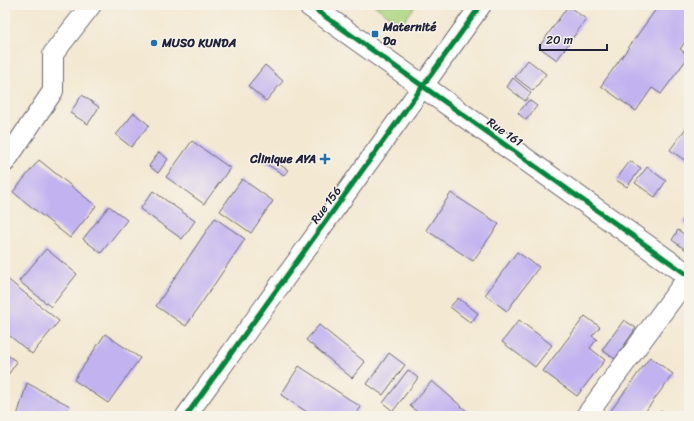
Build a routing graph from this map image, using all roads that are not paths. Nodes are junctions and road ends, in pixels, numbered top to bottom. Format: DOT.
graph roads {
  1 [pos="91,5"];
  2 [pos="309,5"];
  3 [pos="481,5"];
  4 [pos="423,86"];
  5 [pos="5,162"];
  6 [pos="689,276"];
  7 [pos="186,416"];
  8 [pos="586,416"];
  1 -- 5 [label="street"];
  2 -- 4 [label="street, Rue 161"];
  3 -- 4 [label="street, Rue 156"];
  4 -- 6 [label="street, Rue 161"];
  4 -- 7 [label="street, Rue 156"];
  6 -- 8 [label="street"];
}
